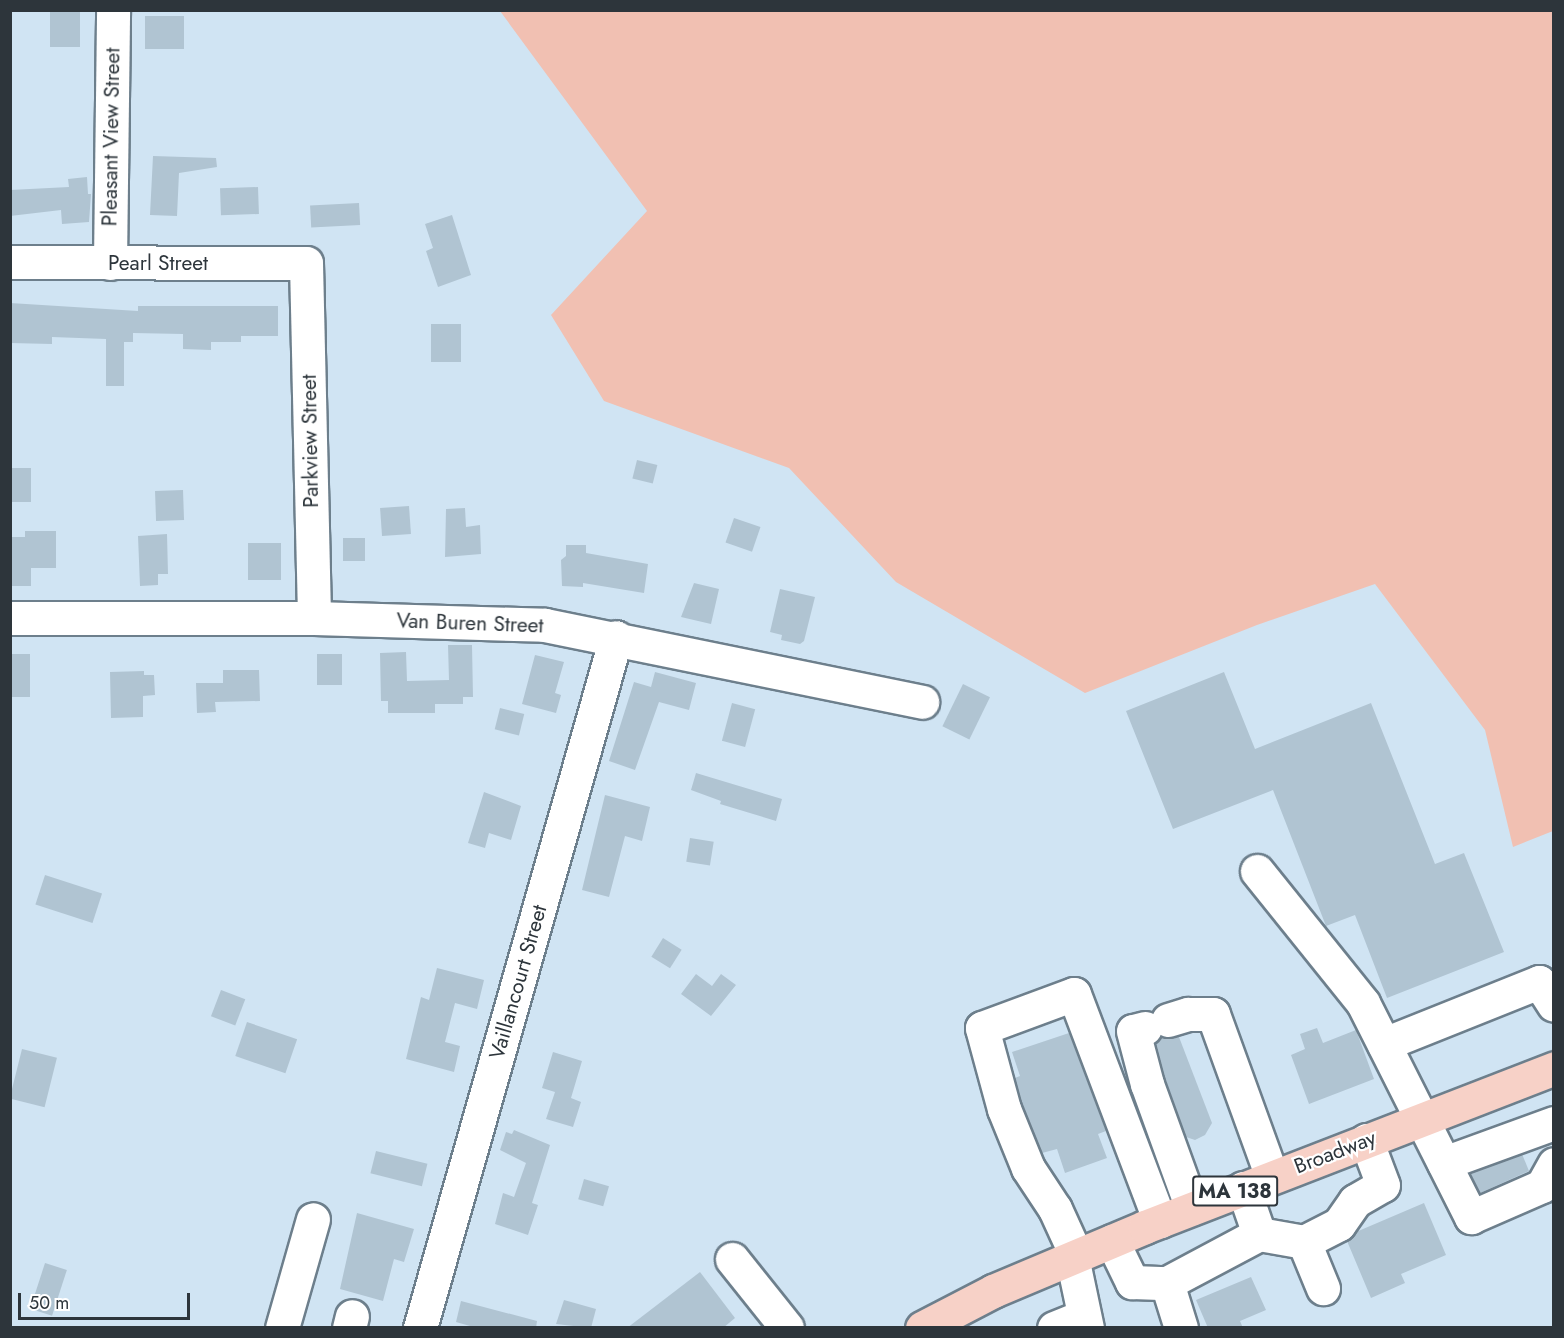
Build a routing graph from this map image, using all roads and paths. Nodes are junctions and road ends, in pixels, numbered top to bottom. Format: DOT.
graph roads {
  1 [pos="113,10"];
  2 [pos="10,262"];
  3 [pos="110,263"];
  4 [pos="306,263"];
  5 [pos="10,618"];
  6 [pos="314,618"];
  7 [pos="616,637"];
  8 [pos="922,702"];
  9 [pos="1257,871"];
  10 [pos="1554,1005"];
  11 [pos="1384,1044"];
  12 [pos="1554,1068"];
  13 [pos="1423,1118"];
  14 [pos="1554,1123"];
  15 [pos="1366,1140"];
  16 [pos="1444,1163"];
  17 [pos="1554,1164"];
  18 [pos="1257,1183"];
  19 [pos="1192,1208"];
  20 [pos="314,1219"];
  21 [pos="1160,1221"];
  22 [pos="1259,1234"];
  23 [pos="1112,1241"];
  24 [pos="1304,1242"];
  25 [pos="1074,1256"];
  26 [pos="732,1259"];
  27 [pos="1167,1283"];
  28 [pos="1323,1288"];
  29 [pos="1086,1322"];
  30 [pos="282,1328"];
  31 [pos="420,1328"];
  32 [pos="787,1328"];
  33 [pos="922,1328"];
  34 [pos="1054,1328"];
  35 [pos="1181,1328"];
  1 -- 3 [label="street, Pleasant View Street"];
  2 -- 3 [label="street, Pearl Street"];
  3 -- 4 [label="street, Pearl Street"];
  4 -- 6 [label="street, Parkview Street"];
  5 -- 6 [label="street, Van Buren Street"];
  6 -- 7 [label="street, Van Buren Street"];
  7 -- 8 [label="street, Van Buren Street"];
  7 -- 31 [label="street, Vaillancourt Street"];
  9 -- 11 [label="street"];
  10 -- 11 [label="street"];
  11 -- 13 [label="street"];
  12 -- 13 [label="main road, Broadway / MA 138"];
  13 -- 15 [label="main road, Broadway / MA 138"];
  13 -- 16 [label="street"];
  14 -- 16 [label="street"];
  15 -- 18 [label="main road, Broadway / MA 138"];
  15 -- 24 [label="street"];
  16 -- 17 [label="street"];
  18 -- 19 [label="main road, Broadway / MA 138"];
  18 -- 19 [label="street"];
  18 -- 22 [label="street"];
  19 -- 21 [label="main road, Broadway / MA 138"];
  20 -- 30 [label="street"];
  21 -- 23 [label="main road, Broadway / MA 138"];
  21 -- 25 [label="street"];
  22 -- 24 [label="street"];
  22 -- 27 [label="street"];
  23 -- 25 [label="main road, Broadway / MA 138"];
  23 -- 27 [label="street"];
  24 -- 28 [label="street"];
  25 -- 29 [label="street"];
  25 -- 33 [label="main road, Broadway / MA 138"];
  26 -- 32 [label="street"];
  27 -- 35 [label="street"];
  29 -- 34 [label="street"];
}
